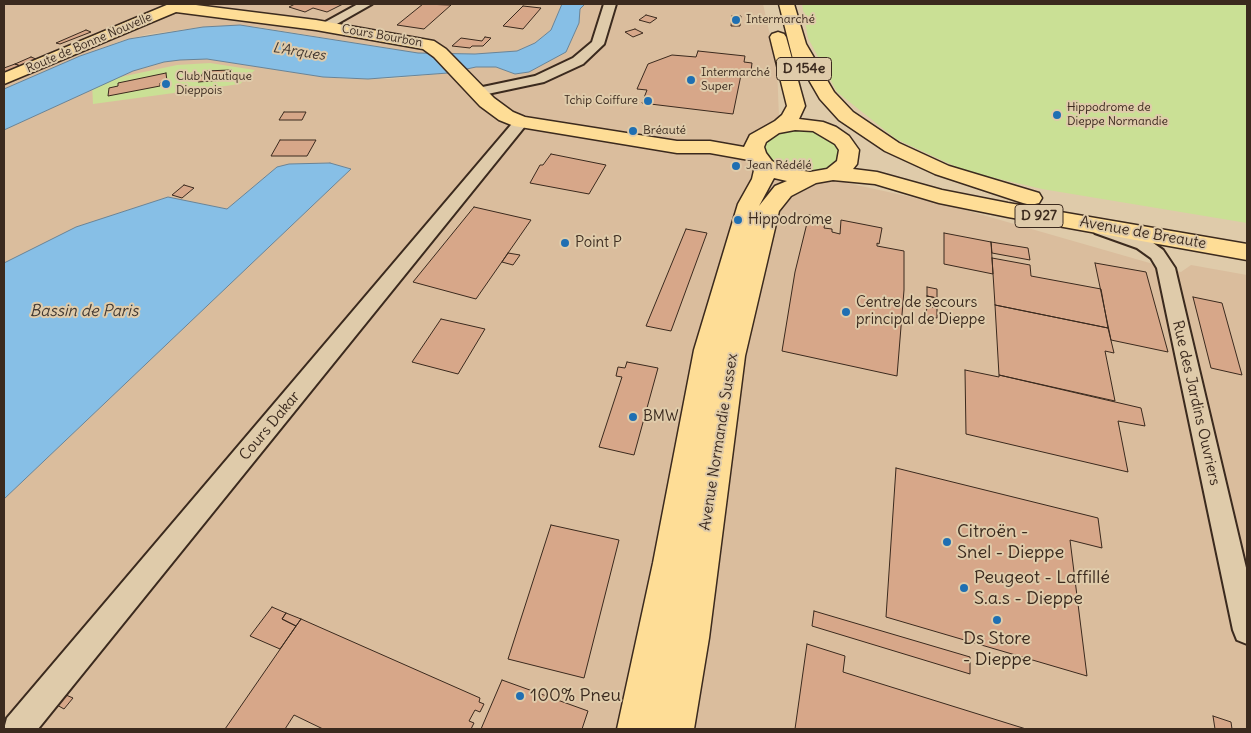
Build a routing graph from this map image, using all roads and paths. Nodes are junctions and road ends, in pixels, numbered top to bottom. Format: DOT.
graph roads {
  1 [pos="366,4"];
  2 [pos="610,4"];
  3 [pos="772,4"];
  4 [pos="786,4"];
  5 [pos="178,5"];
  6 [pos="324,26"];
  7 [pos="799,46"];
  8 [pos="4,79"];
  9 [pos="478,92"];
  10 [pos="521,122"];
  11 [pos="782,125"];
  12 [pos="829,131"];
  13 [pos="764,133"];
  14 [pos="710,147"];
  15 [pos="850,154"];
  16 [pos="760,160"];
  17 [pos="822,176"];
  18 [pos="1079,217"];
  19 [pos="1247,240"];
  20 [pos="1247,252"];
  21 [pos="1247,630"];
  22 [pos="18,729"];
  23 [pos="637,729"];
  24 [pos="674,729"];
  1 -- 6 [label="street"];
  2 -- 9 [label="street"];
  3 -- 11 [label="main road, D 154e"];
  4 -- 7 [label="main road, D 154e"];
  5 -- 6 [label="main road, Cours Bourbon"];
  5 -- 8 [label="main road, Route de Bonne Nouvelle"];
  6 -- 9 [label="main road, Cours Bourbon"];
  7 -- 12 [label="main road, D 154e"];
  7 -- 18 [label="main road"];
  9 -- 10 [label="main road, Cours Bourbon"];
  10 -- 14 [label="main road, Cours Bourbon"];
  10 -- 22 [label="street, Cours Dakar"];
  11 -- 12 [label="main road"];
  11 -- 13 [label="main road, Cours Bourbon"];
  12 -- 15 [label="main road"];
  13 -- 14 [label="main road, Cours Bourbon"];
  13 -- 16 [label="main road, Avenue Normandie Sussex"];
  14 -- 16 [label="main road, Cours Bourbon"];
  15 -- 17 [label="main road"];
  15 -- 18 [label="main road, Avenue de Breaute / D 927"];
  16 -- 17 [label="main road, Avenue de Breaute"];
  16 -- 23 [label="main road, Avenue Normandie Sussex"];
  17 -- 18 [label="main road, Avenue de Breaute / D 927"];
  17 -- 24 [label="main road, Avenue Normandie Sussex"];
  18 -- 19 [label="main road, Avenue de Breaute / D 927"];
  18 -- 20 [label="main road, Avenue de Breaute / D 927"];
  18 -- 21 [label="street, Rue des Jardins Ouvriers"];
}
